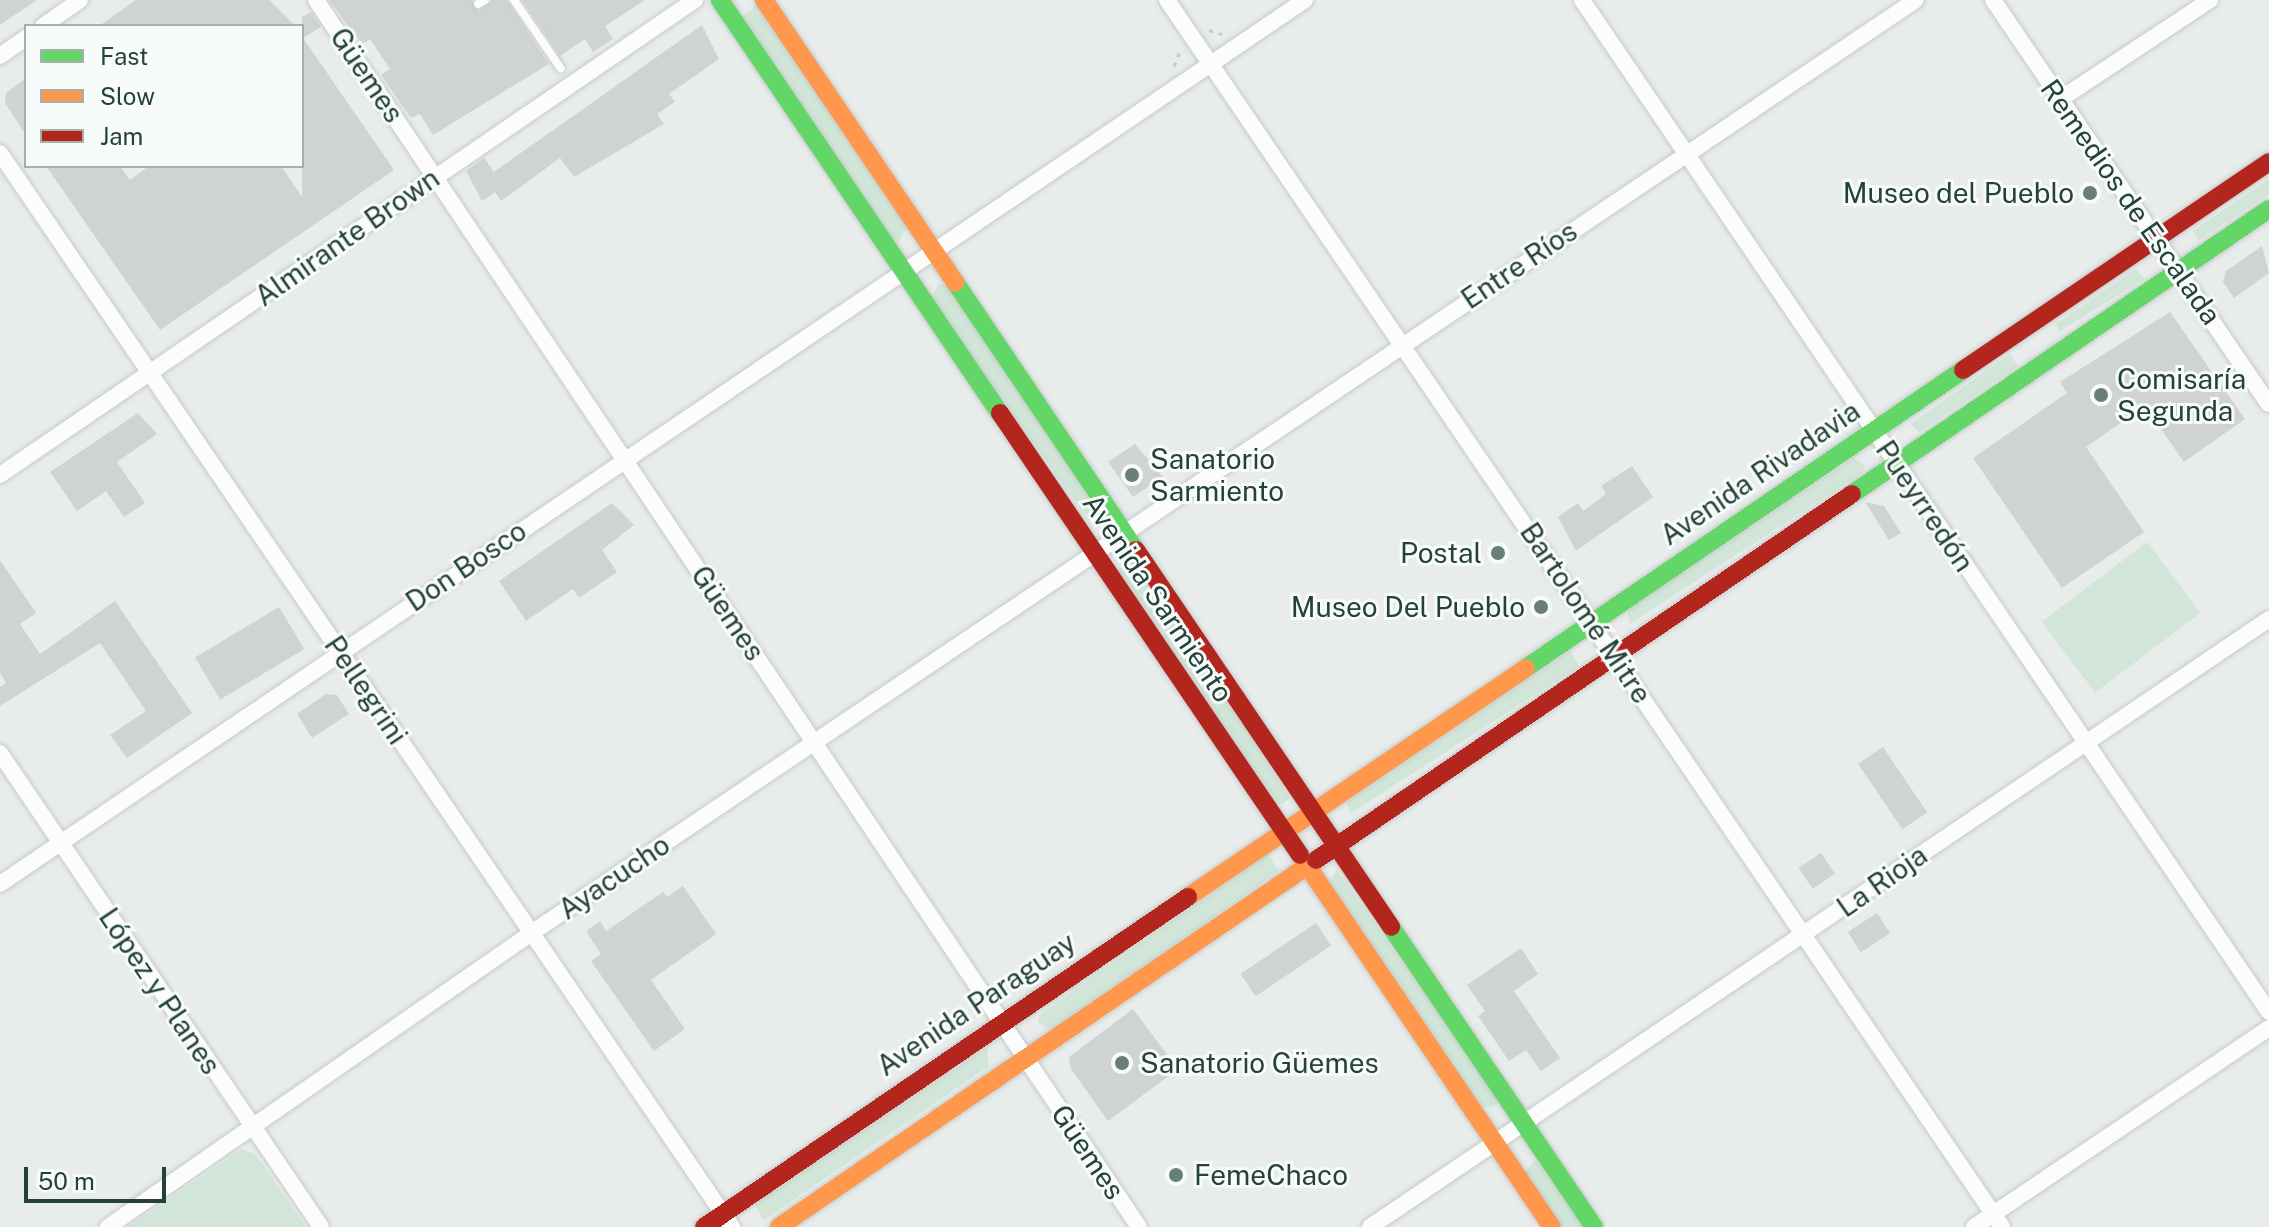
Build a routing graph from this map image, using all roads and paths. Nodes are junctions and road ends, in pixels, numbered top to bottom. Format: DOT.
graph roads {
  1 [pos="80,0"];
  2 [pos="316,0"];
  3 [pos="514,0"];
  4 [pos="695,0"];
  5 [pos="720,0"];
  6 [pos="764,0"];
  7 [pos="1167,0"];
  8 [pos="1305,0"];
  9 [pos="1582,0"];
  10 [pos="1916,0"];
  11 [pos="1993,0"];
  12 [pos="2210,0"];
  13 [pos="1203,20"];
  14 [pos="46,24"];
  15 [pos="1172,37"];
  16 [pos="1228,37"];
  17 [pos="24,39"];
  18 [pos="0,56"];
  19 [pos="1211,64"];
  20 [pos="561,69"];
  21 [pos="1161,76"];
  22 [pos="2059,100"];
  23 [pos="0,153"];
  24 [pos="1686,153"];
  25 [pos="2269,162"];
  26 [pos="434,177"];
  27 [pos="2269,209"];
  28 [pos="2157,239"];
  29 [pos="933,250"];
  30 [pos="2179,268"];
  31 [pos="903,270"];
  32 [pos="2025,329"];
  33 [pos="1401,344"];
  34 [pos="2044,359"];
  35 [pos="151,373"];
  36 [pos="2269,404"];
  37 [pos="1874,431"];
  38 [pos="623,460"];
  39 [pos="1894,460"];
  40 [pos="0,475"];
  41 [pos="1125,534"];
  42 [pos="1095,555"];
  43 [pos="2269,619"];
  44 [pos="1592,620"];
  45 [pos="340,651"];
  46 [pos="1614,653"];
  47 [pos="2084,740"];
  48 [pos="816,743"];
  49 [pos="0,753"];
  50 [pos="1313,809"];
  51 [pos="1283,831"];
  52 [pos="61,843"];
  53 [pos="1338,846"];
  54 [pos="1307,868"];
  55 [pos="0,884"];
  56 [pos="530,934"];
  57 [pos="1805,934"];
  58 [pos="2269,1012"];
  59 [pos="1001,1020"];
  60 [pos="2269,1028"];
  61 [pos="1026,1059"];
  62 [pos="1524,1123"];
  63 [pos="251,1128"];
  64 [pos="1495,1142"];
  65 [pos="728,1220"];
  66 [pos="1998,1220"];
  67 [pos="108,1227"];
  68 [pos="321,1227"];
  69 [pos="704,1227"];
  70 [pos="779,1227"];
  71 [pos="1139,1227"];
  72 [pos="1370,1227"];
  73 [pos="1552,1227"];
  74 [pos="1594,1227"];
  75 [pos="1974,1227"];
  1 -- 14 [label="street"];
  2 -- 26 [label="street, Güemes"];
  3 -- 20 [label="lane"];
  4 -- 26 [label="street, Almirante Brown"];
  5 -- 31 [label="main road, Avenida Sarmiento"];
  6 -- 29 [label="main road, Avenida Sarmiento"];
  7 -- 19 [label="street, Bartolomé Mitre"];
  8 -- 19 [label="street, Don Bosco"];
  9 -- 24 [label="street, Pueyrredón"];
  10 -- 24 [label="street, Entre Ríos"];
  11 -- 22 [label="street, Remedios de Escalada"];
  12 -- 22 [label="street"];
  13 -- 16 [label="path"];
  15 -- 21 [label="path"];
  17 -- 18 [label="street"];
  19 -- 29 [label="street, Don Bosco"];
  19 -- 33 [label="street, Bartolomé Mitre"];
  22 -- 28 [label="street, Remedios de Escalada"];
  23 -- 35 [label="street, Pellegrini"];
  24 -- 33 [label="street, Entre Ríos"];
  24 -- 37 [label="street, Pueyrredón"];
  25 -- 28 [label="main road, Avenida Rivadavia"];
  26 -- 35 [label="street, Almirante Brown"];
  26 -- 38 [label="street, Güemes"];
  27 -- 30 [label="main road"];
  28 -- 30 [label="street, Remedios de Escalada"];
  28 -- 32 [label="main road, Avenida Rivadavia"];
  29 -- 31 [label="street, Don Bosco"];
  29 -- 41 [label="main road, Avenida Sarmiento"];
  30 -- 34 [label="main road"];
  30 -- 36 [label="street, Remedios de Escalada"];
  31 -- 38 [label="street, Don Bosco"];
  31 -- 42 [label="main road, Avenida Sarmiento"];
  32 -- 34 [label="main road"];
  32 -- 37 [label="main road, Avenida Rivadavia"];
  33 -- 41 [label="street, Entre Ríos"];
  33 -- 44 [label="street, Bartolomé Mitre"];
  34 -- 39 [label="main road"];
  35 -- 40 [label="street, Almirante Brown"];
  35 -- 45 [label="street, Pellegrini"];
  37 -- 39 [label="street, Pueyrredón"];
  37 -- 44 [label="main road, Avenida Rivadavia"];
  38 -- 45 [label="street, Don Bosco"];
  38 -- 48 [label="street, Güemes"];
  39 -- 46 [label="main road"];
  39 -- 47 [label="street, Pueyrredón"];
  41 -- 42 [label="street, Ayacucho"];
  41 -- 50 [label="main road, Avenida Sarmiento"];
  42 -- 48 [label="street, Ayacucho"];
  42 -- 51 [label="main road, Avenida Sarmiento"];
  43 -- 47 [label="street, La Rioja"];
  44 -- 46 [label="street, Bartolomé Mitre"];
  44 -- 50 [label="main road, Avenida Rivadavia"];
  45 -- 52 [label="street, Don Bosco"];
  45 -- 56 [label="street, Pellegrini"];
  46 -- 53 [label="main road"];
  46 -- 57 [label="street, Bartolomé Mitre"];
  47 -- 57 [label="street, La Rioja"];
  47 -- 58 [label="street, Pueyrredón"];
  48 -- 56 [label="street, Ayacucho"];
  48 -- 59 [label="street, Güemes"];
  49 -- 52 [label="street, López y Planes"];
  50 -- 51 [label="main road, Avenida Rivadavia"];
  50 -- 53 [label="main road, Avenida Sarmiento"];
  51 -- 54 [label="main road, Avenida Sarmiento"];
  51 -- 59 [label="main road, Avenida Paraguay"];
  52 -- 55 [label="street, Don Bosco"];
  52 -- 63 [label="street, López y Planes"];
  53 -- 54 [label="main road"];
  53 -- 62 [label="main road, Avenida Sarmiento"];
  54 -- 61 [label="main road"];
  54 -- 64 [label="main road, Avenida Sarmiento"];
  56 -- 63 [label="street, Ayacucho"];
  56 -- 65 [label="street, Pellegrini"];
  57 -- 62 [label="street, La Rioja"];
  57 -- 66 [label="street, Bartolomé Mitre"];
  59 -- 61 [label="street, Güemes"];
  59 -- 65 [label="main road, Avenida Paraguay"];
  60 -- 66 [label="street"];
  61 -- 70 [label="main road"];
  61 -- 71 [label="street, Güemes"];
  62 -- 64 [label="street, La Rioja"];
  62 -- 74 [label="main road, Avenida Sarmiento"];
  63 -- 67 [label="street, Ayacucho"];
  63 -- 68 [label="street, López y Planes"];
  64 -- 72 [label="street, La Rioja"];
  64 -- 73 [label="main road, Avenida Sarmiento"];
  65 -- 69 [label="main road, Avenida Paraguay"];
  66 -- 75 [label="street"];
}
